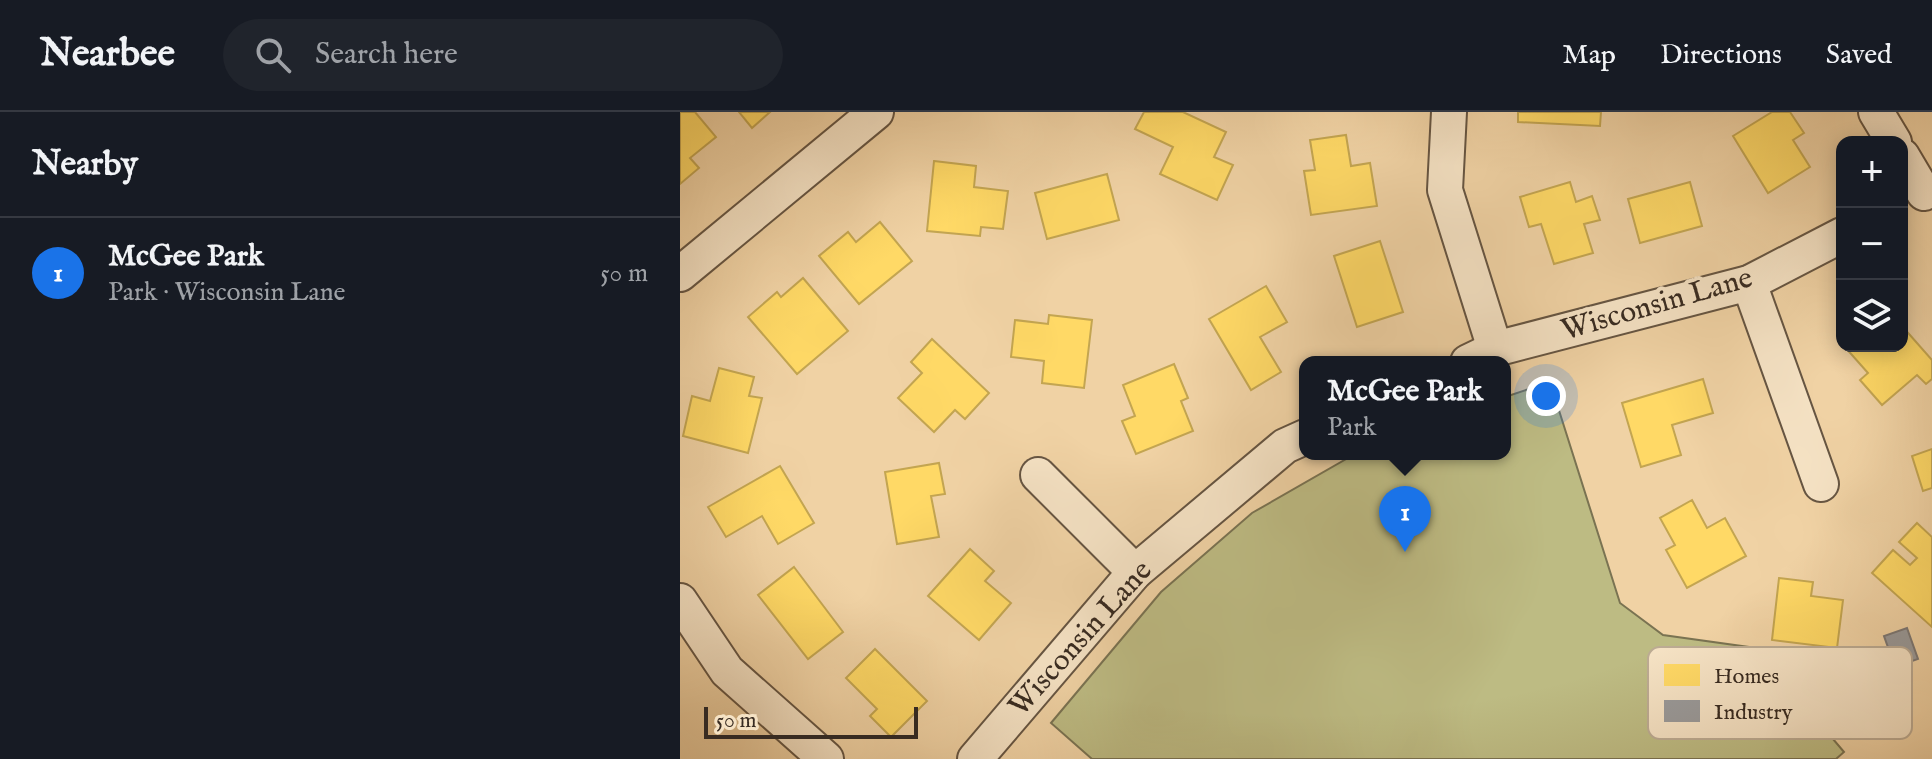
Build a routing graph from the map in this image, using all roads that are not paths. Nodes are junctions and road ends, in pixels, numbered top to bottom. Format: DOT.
graph roads {
  1 [pos="876,112"];
  2 [pos="1449,112"];
  3 [pos="1876,112"];
  4 [pos="1890,136"];
  5 [pos="1908,170"];
  6 [pos="1919,195"];
  7 [pos="1836,238"];
  8 [pos="680,274"];
  9 [pos="1749,283"];
  10 [pos="1482,356"];
  11 [pos="1299,440"];
  12 [pos="1038,475"];
  13 [pos="1821,484"];
  14 [pos="1135,572"];
  15 [pos="680,601"];
  16 [pos="826,759"];
  17 [pos="975,759"];
  1 -- 8 [label="street"];
  2 -- 10 [label="street"];
  3 -- 4 [label="street"];
  5 -- 6 [label="street"];
  7 -- 9 [label="street, Wisconsin Lane"];
  9 -- 10 [label="street, Wisconsin Lane"];
  9 -- 13 [label="street"];
  11 -- 14 [label="street, Wisconsin Lane"];
  12 -- 14 [label="street"];
  14 -- 17 [label="street, Wisconsin Lane"];
  15 -- 16 [label="street"];
}
